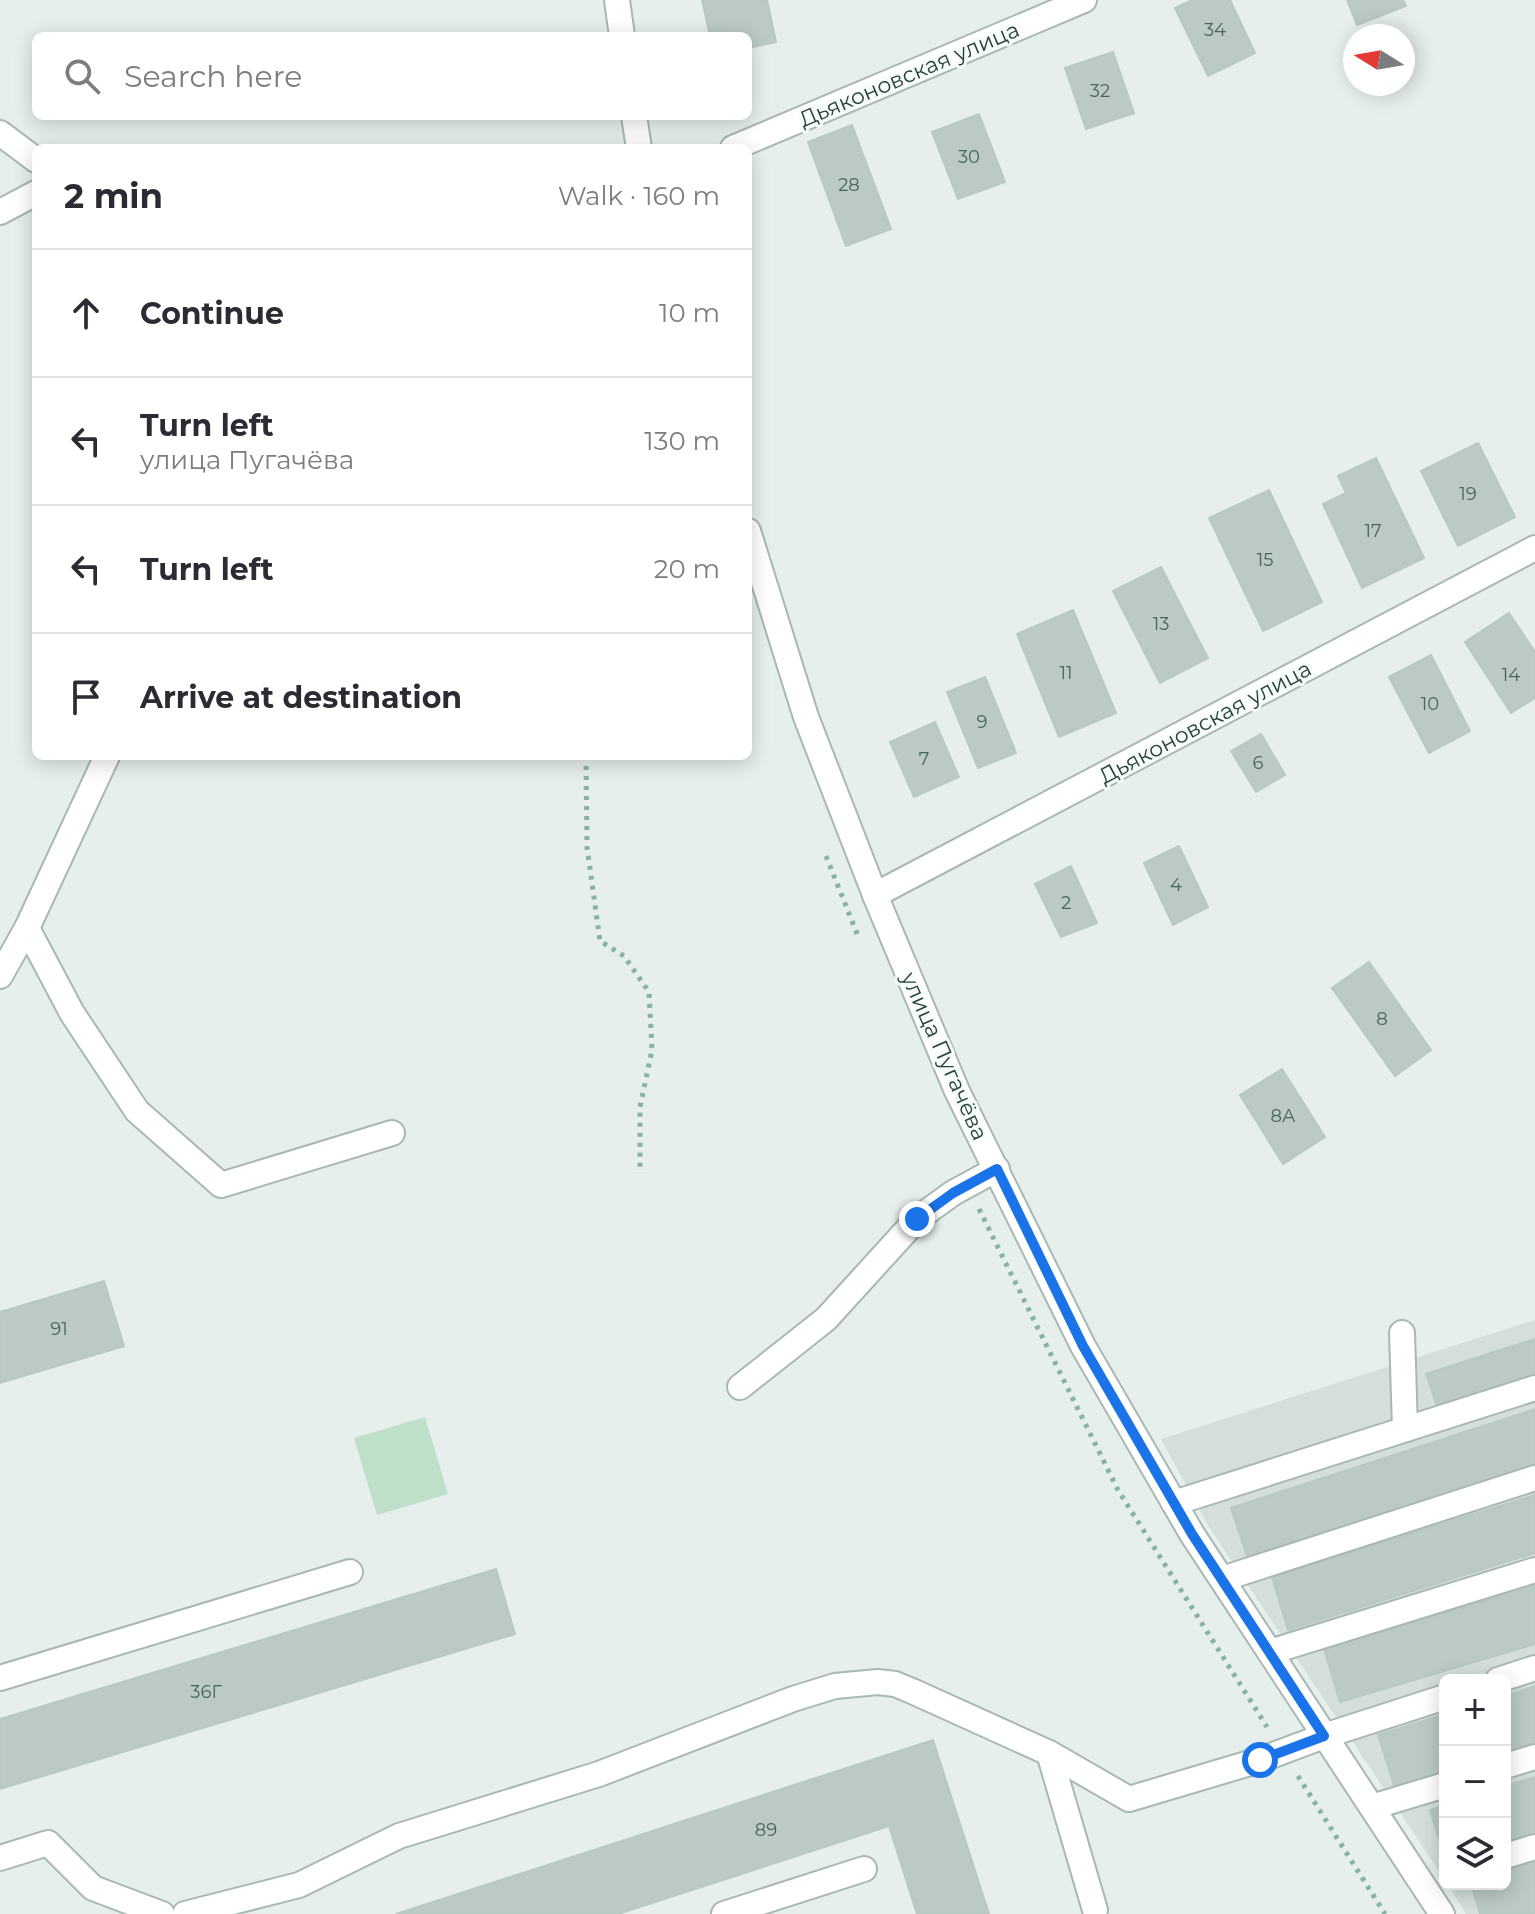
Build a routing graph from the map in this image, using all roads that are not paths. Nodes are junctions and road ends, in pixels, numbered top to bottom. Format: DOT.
graph roads {
  1 [pos="617,0"];
  2 [pos="1084,0"];
  3 [pos="621,32"];
  4 [pos="635,120"];
  5 [pos="0,133"];
  6 [pos="638,144"];
  7 [pos="742,144"];
  8 [pos="32,157"];
  9 [pos="32,195"];
  10 [pos="0,212"];
  11 [pos="752,544"];
  12 [pos="1535,548"];
  13 [pos="105,760"];
  14 [pos="875,895"];
  15 [pos="27,928"];
  16 [pos="0,976"];
  17 [pos="392,1133"];
  18 [pos="997,1169"];
  19 [pos="1402,1333"];
  20 [pos="740,1387"];
  21 [pos="1535,1388"];
  22 [pos="1405,1429"];
  23 [pos="1535,1478"];
  24 [pos="1174,1503"];
  25 [pos="1535,1570"];
  26 [pos="350,1572"];
  27 [pos="1222,1579"];
  28 [pos="1270,1652"];
  29 [pos="1535,1668"];
  30 [pos="1511,1676"];
  31 [pos="0,1678"];
  32 [pos="1439,1699"];
  33 [pos="1324,1736"];
  34 [pos="1049,1753"];
  35 [pos="1535,1757"];
  36 [pos="1511,1764"];
  37 [pos="1439,1787"];
  38 [pos="1372,1807"];
  39 [pos="1535,1847"];
  40 [pos="1511,1854"];
  41 [pos="0,1858"];
  42 [pos="864,1869"];
  43 [pos="1439,1877"];
  44 [pos="1421,1882"];
  45 [pos="1095,1910"];
  46 [pos="162,1914"];
  47 [pos="185,1914"];
  48 [pos="724,1914"];
  49 [pos="1442,1914"];
  1 -- 3 [label="street"];
  2 -- 7 [label="street, Дьяконовская улица"];
  4 -- 6 [label="street"];
  5 -- 8 [label="street"];
  9 -- 10 [label="street"];
  11 -- 14 [label="street, улица Пугачёва"];
  12 -- 14 [label="street, Дьяконовская улица"];
  13 -- 15 [label="street"];
  14 -- 18 [label="street, улица Пугачёва"];
  15 -- 16 [label="street"];
  15 -- 17 [label="street"];
  18 -- 20 [label="street"];
  18 -- 24 [label="street, улица Пугачёва"];
  19 -- 22 [label="street"];
  21 -- 22 [label="street"];
  22 -- 24 [label="street"];
  23 -- 27 [label="street"];
  24 -- 27 [label="street, улица Пугачёва"];
  25 -- 28 [label="street"];
  26 -- 31 [label="street"];
  27 -- 28 [label="street, улица Пугачёва"];
  28 -- 33 [label="street, улица Пугачёва"];
  29 -- 30 [label="street"];
  32 -- 33 [label="street"];
  33 -- 34 [label="street"];
  33 -- 38 [label="street, улица Пугачёва"];
  34 -- 45 [label="street"];
  34 -- 47 [label="street"];
  35 -- 36 [label="street"];
  37 -- 38 [label="street"];
  38 -- 44 [label="street, улица Пугачёва"];
  39 -- 40 [label="street"];
  41 -- 46 [label="street"];
  42 -- 48 [label="street"];
  43 -- 44 [label="street"];
  44 -- 49 [label="street, улица Пугачёва"];
}
